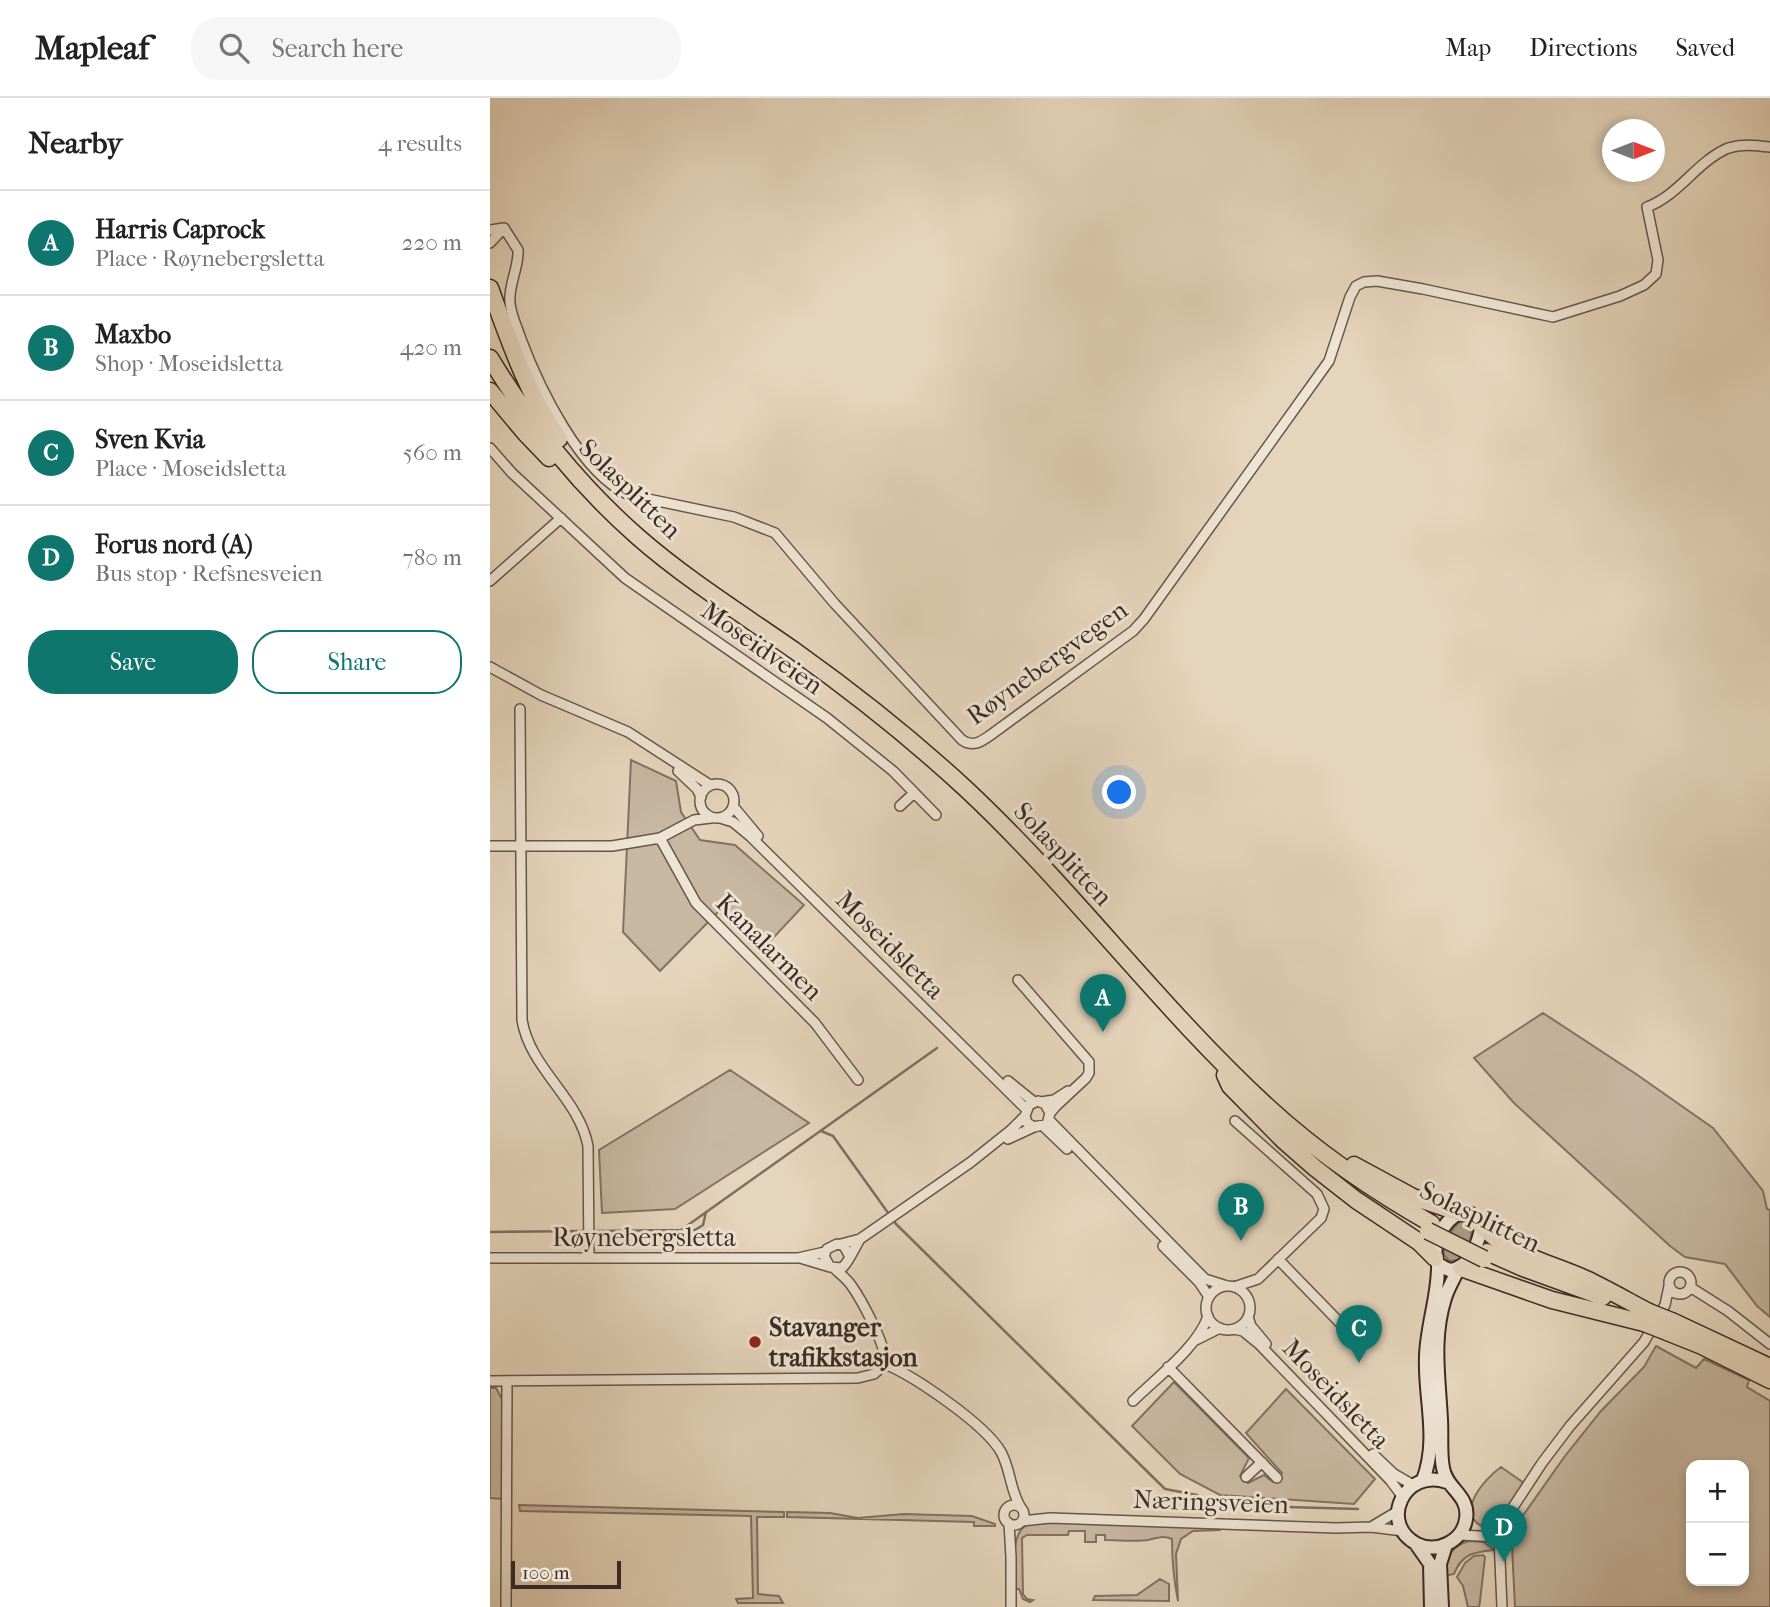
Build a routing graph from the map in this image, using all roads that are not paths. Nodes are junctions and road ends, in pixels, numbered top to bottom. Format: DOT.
graph roads {
  1 [pos="1770,147"];
  2 [pos="504,228"];
  3 [pos="490,230"];
  4 [pos="490,243"];
  5 [pos="490,288"];
  6 [pos="490,358"];
  7 [pos="490,374"];
  8 [pos="490,391"];
  9 [pos="490,448"];
  10 [pos="549,458"];
  11 [pos="616,517"];
  12 [pos="561,518"];
  13 [pos="490,581"];
  14 [pos="490,667"];
  15 [pos="490,674"];
  16 [pos="520,709"];
  17 [pos="710,785"];
  18 [pos="914,793"];
  19 [pos="700,801"];
  20 [pos="733,806"];
  21 [pos="900,806"];
  22 [pos="936,815"];
  23 [pos="716,818"];
  24 [pos="687,823"];
  25 [pos="660,838"];
  26 [pos="490,846"];
  27 [pos="520,846"];
  28 [pos="1018,980"];
  29 [pos="1225,1075"];
  30 [pos="858,1080"];
  31 [pos="1079,1086"];
  32 [pos="1038,1102"];
  33 [pos="1268,1107"];
  34 [pos="1025,1113"];
  35 [pos="1235,1121"];
  36 [pos="1044,1122"];
  37 [pos="971,1162"];
  38 [pos="1460,1213"];
  39 [pos="1480,1224"];
  40 [pos="1430,1227"];
  41 [pos="1397,1228"];
  42 [pos="860,1239"];
  43 [pos="841,1244"];
  44 [pos="825,1252"];
  45 [pos="490,1258"];
  46 [pos="589,1258"];
  47 [pos="798,1258"];
  48 [pos="849,1259"];
  49 [pos="1278,1259"];
  50 [pos="1437,1261"];
  51 [pos="832,1268"];
  52 [pos="1460,1268"];
  53 [pos="1258,1279"];
  54 [pos="851,1286"];
  55 [pos="1669,1286"];
  56 [pos="1231,1287"];
  57 [pos="1690,1287"];
  58 [pos="1680,1294"];
  59 [pos="1209,1297"];
  60 [pos="1434,1297"];
  61 [pos="1248,1300"];
  62 [pos="1665,1305"];
  63 [pos="1208,1316"];
  64 [pos="1248,1317"];
  65 [pos="1646,1317"];
  66 [pos="1671,1327"];
  67 [pos="1220,1328"];
  68 [pos="1345,1328"];
  69 [pos="1234,1329"];
  70 [pos="1193,1342"];
  71 [pos="1770,1344"];
  72 [pos="885,1364"];
  73 [pos="1168,1367"];
  74 [pos="1770,1367"];
  75 [pos="1770,1380"];
  76 [pos="490,1381"];
  77 [pos="507,1381"];
  78 [pos="1133,1401"];
  79 [pos="1262,1462"];
  80 [pos="1246,1477"];
  81 [pos="1277,1478"];
  82 [pos="1011,1479"];
  83 [pos="1447,1482"];
  84 [pos="1418,1483"];
  85 [pos="1402,1496"];
  86 [pos="1006,1509"];
  87 [pos="1398,1511"];
  88 [pos="1018,1518"];
  89 [pos="1466,1521"];
  90 [pos="1371,1527"];
  91 [pos="1403,1531"];
  92 [pos="1458,1535"];
  93 [pos="1487,1535"];
  94 [pos="1499,1537"];
  95 [pos="1416,1544"];
  96 [pos="1446,1545"];
  97 [pos="506,1607"];
  98 [pos="1010,1607"];
  99 [pos="1431,1607"];
  100 [pos="1442,1607"];
  101 [pos="1502,1607"];
  1 -- 2 [label="street, Røynebergvegen"];
  2 -- 3 [label="street"];
  2 -- 4 [label="street"];
  5 -- 11 [label="highway"];
  6 -- 11 [label="highway, Solasplitten"];
  7 -- 10 [label="highway, Solasplitten"];
  8 -- 10 [label="highway"];
  9 -- 12 [label="street, Moseidveien"];
  10 -- 29 [label="highway, Solasplitten"];
  11 -- 33 [label="highway, Solasplitten"];
  12 -- 13 [label="street"];
  12 -- 18 [label="street, Moseidveien"];
  14 -- 17 [label="street"];
  15 -- 19 [label="street"];
  16 -- 27 [label="street"];
  17 -- 19 [label="street"];
  17 -- 20 [label="street"];
  18 -- 21 [label="street"];
  18 -- 22 [label="street, Moseidveien"];
  19 -- 23 [label="street"];
  19 -- 24 [label="street"];
  20 -- 23 [label="street"];
  20 -- 32 [label="street, Moseidsletta"];
  23 -- 24 [label="street"];
  23 -- 34 [label="street, Moseidsletta"];
  24 -- 25 [label="street"];
  25 -- 27 [label="street"];
  25 -- 30 [label="street, Kanalarmen"];
  26 -- 27 [label="street"];
  27 -- 46 [label="street"];
  28 -- 31 [label="street"];
  29 -- 40 [label="highway, Solasplitten"];
  29 -- 41 [label="highway"];
  31 -- 32 [label="street"];
  31 -- 36 [label="street"];
  32 -- 34 [label="street"];
  32 -- 36 [label="street, Moseidsletta"];
  33 -- 38 [label="highway"];
  33 -- 40 [label="highway, Solasplitten"];
  34 -- 36 [label="street, Moseidsletta"];
  34 -- 37 [label="street"];
  35 -- 49 [label="street"];
  36 -- 37 [label="street"];
  36 -- 56 [label="street"];
  36 -- 59 [label="street"];
  37 -- 42 [label="street"];
  38 -- 39 [label="street"];
  38 -- 50 [label="street"];
  39 -- 52 [label="street"];
  39 -- 65 [label="highway"];
  40 -- 65 [label="highway, Solasplitten, bridge"];
  41 -- 50 [label="highway"];
  41 -- 60 [label="street"];
  42 -- 43 [label="street"];
  42 -- 48 [label="street"];
  43 -- 44 [label="street"];
  43 -- 48 [label="street"];
  44 -- 47 [label="street, Røynebergsletta"];
  44 -- 51 [label="street"];
  45 -- 46 [label="street, Røynebergsletta"];
  46 -- 47 [label="street, Røynebergsletta"];
  47 -- 51 [label="street, Røynebergsletta"];
  48 -- 51 [label="street"];
  48 -- 54 [label="street"];
  49 -- 53 [label="street"];
  49 -- 68 [label="street, Moseidsletta"];
  50 -- 52 [label="street"];
  50 -- 60 [label="street"];
  51 -- 54 [label="street"];
  52 -- 65 [label="highway"];
  52 -- 83 [label="street"];
  53 -- 56 [label="street"];
  53 -- 61 [label="street"];
  54 -- 72 [label="street"];
  55 -- 57 [label="street"];
  55 -- 58 [label="street"];
  55 -- 62 [label="street"];
  56 -- 59 [label="street"];
  56 -- 61 [label="street"];
  57 -- 58 [label="street"];
  57 -- 71 [label="street"];
  58 -- 62 [label="street"];
  59 -- 63 [label="street"];
  60 -- 84 [label="street"];
  61 -- 64 [label="street"];
  62 -- 94 [label="street"];
  63 -- 67 [label="street"];
  63 -- 70 [label="street"];
  64 -- 69 [label="street"];
  64 -- 84 [label="street, Moseidsletta"];
  65 -- 66 [label="highway, bridge"];
  66 -- 74 [label="highway"];
  66 -- 75 [label="highway"];
  67 -- 69 [label="street"];
  67 -- 70 [label="street"];
  69 -- 85 [label="street, Moseidsletta"];
  70 -- 73 [label="street"];
  72 -- 77 [label="street"];
  72 -- 82 [label="street"];
  73 -- 78 [label="street"];
  73 -- 79 [label="street"];
  76 -- 77 [label="street"];
  77 -- 97 [label="street"];
  79 -- 80 [label="street"];
  79 -- 81 [label="street"];
  82 -- 86 [label="street"];
  82 -- 88 [label="street"];
  83 -- 84 [label="street"];
  83 -- 89 [label="street"];
  84 -- 85 [label="street"];
  85 -- 87 [label="street"];
  86 -- 88 [label="street, Næringsveien"];
  86 -- 88 [label="street"];
  87 -- 90 [label="street, Næringsveien"];
  87 -- 91 [label="street"];
  88 -- 90 [label="street, Næringsveien"];
  88 -- 98 [label="street"];
  89 -- 92 [label="street"];
  89 -- 93 [label="street"];
  90 -- 91 [label="street, Næringsveien"];
  91 -- 95 [label="street"];
  92 -- 93 [label="street"];
  92 -- 96 [label="street"];
  93 -- 94 [label="street"];
  94 -- 101 [label="street"];
  95 -- 96 [label="street"];
  95 -- 99 [label="street"];
  96 -- 100 [label="street"];
}
